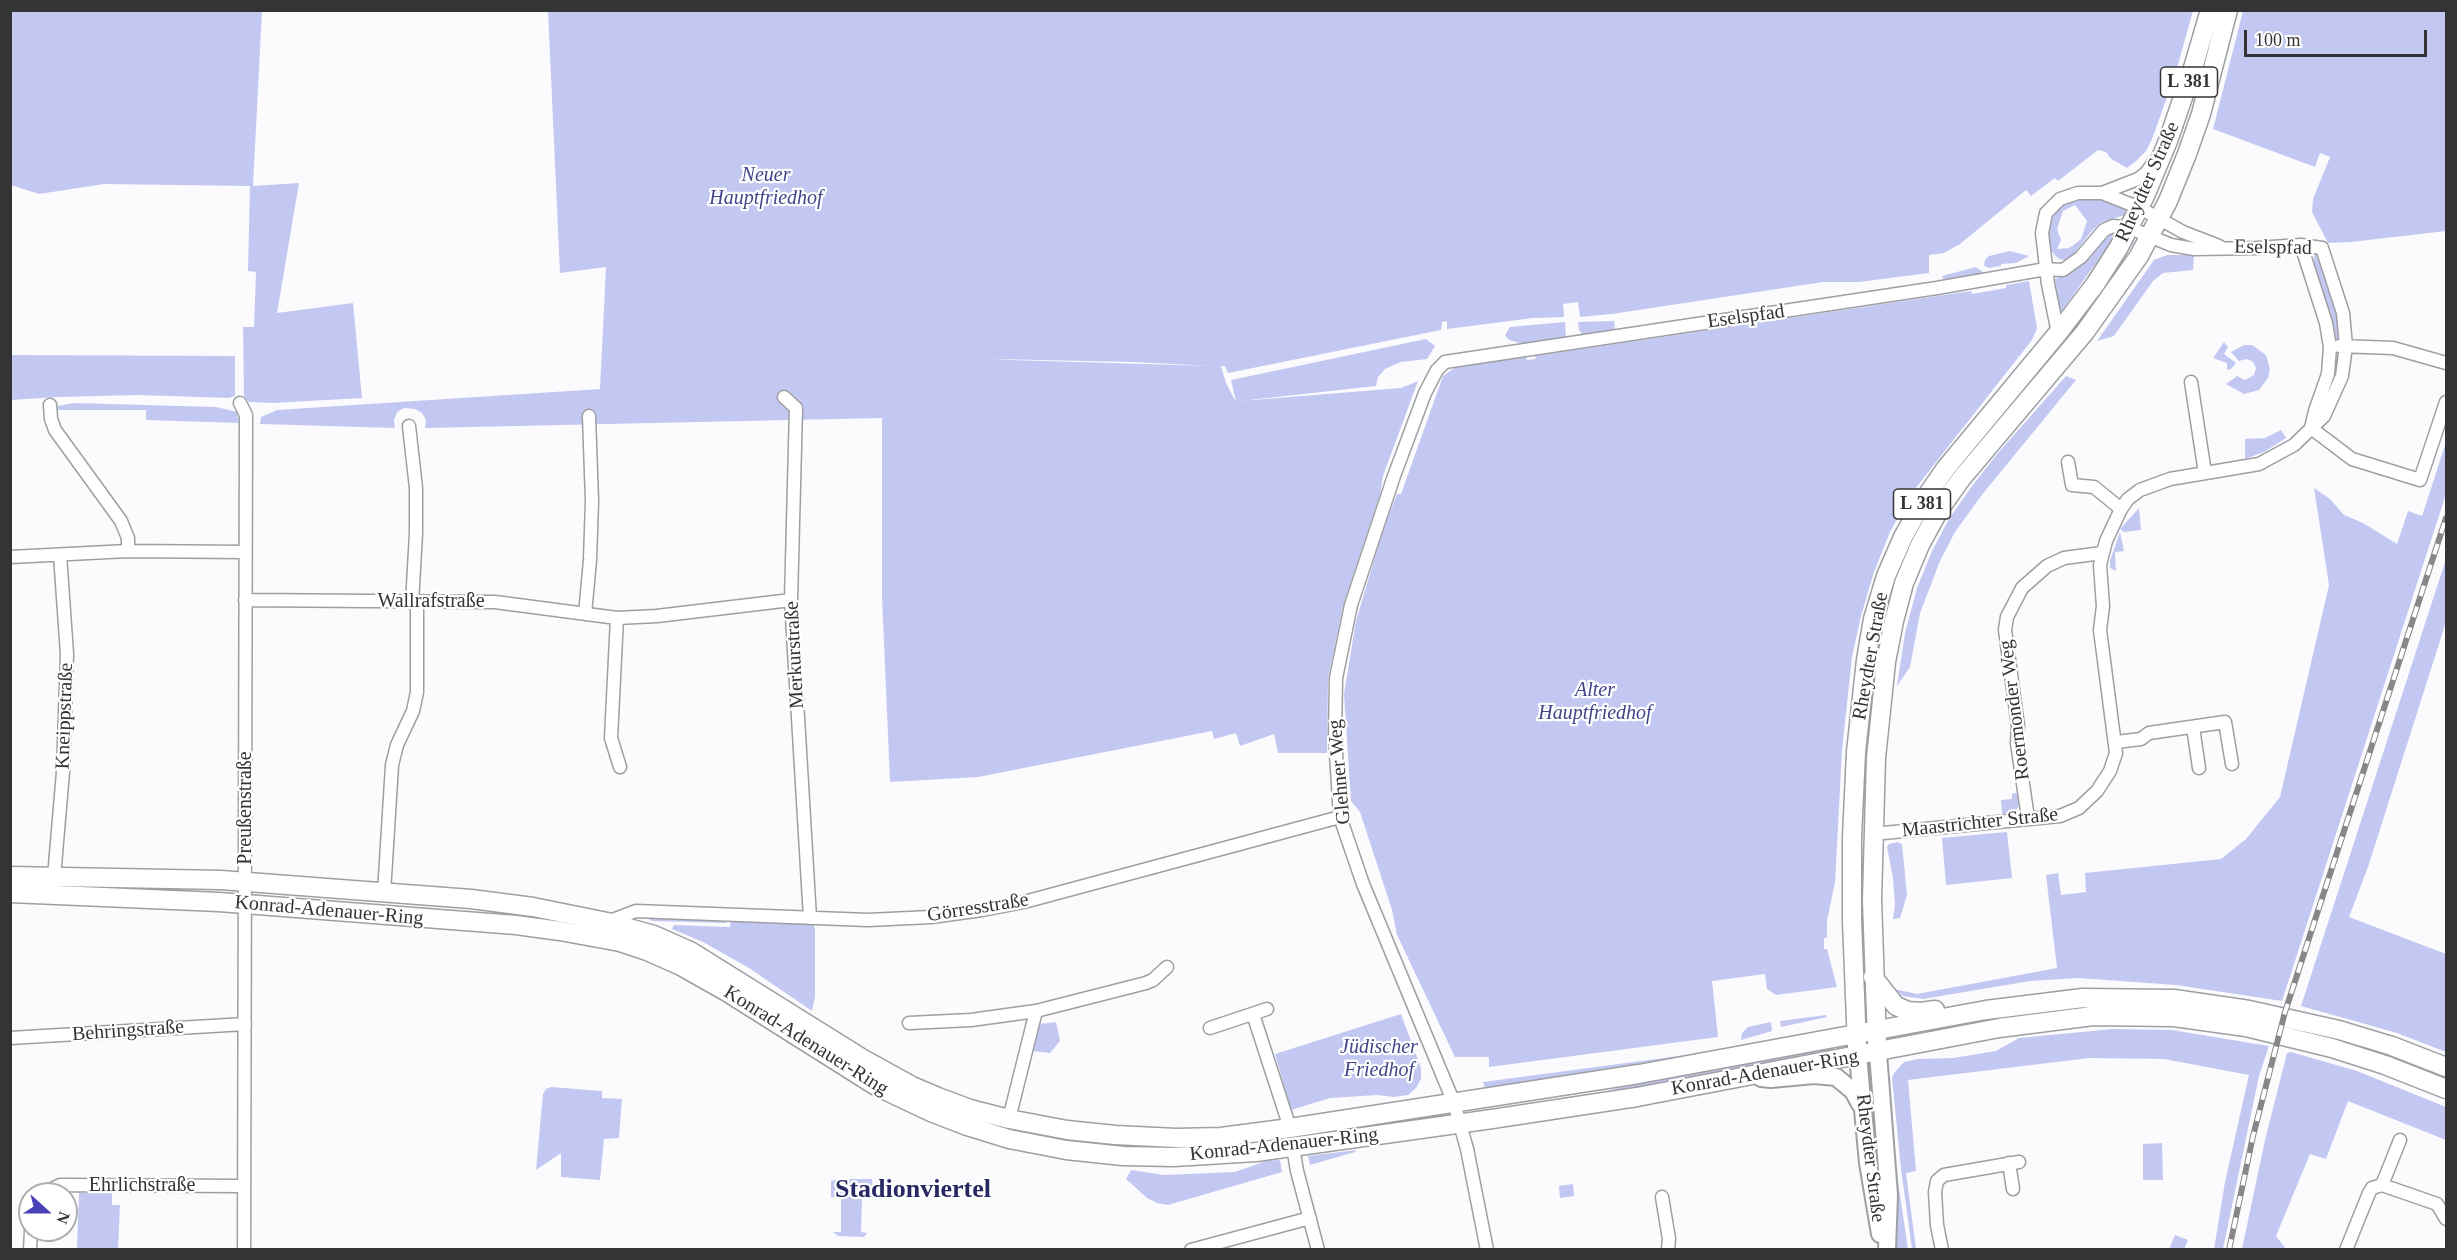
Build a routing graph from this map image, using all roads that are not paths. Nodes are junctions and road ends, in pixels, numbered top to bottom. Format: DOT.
graph roads {
  1 [pos="2210,10"];
  2 [pos="2228,10"];
  3 [pos="2168,141"];
  4 [pos="2102,193"];
  5 [pos="2140,208"];
  6 [pos="2158,219"];
  7 [pos="2130,228"];
  8 [pos="2150,236"];
  9 [pos="2301,245"];
  10 [pos="2223,247"];
  11 [pos="2322,248"];
  12 [pos="2046,269"];
  13 [pos="2058,333"];
  14 [pos="2346,346"];
  15 [pos="2330,347"];
  16 [pos="1445,362"];
  17 [pos="2446,363"];
  18 [pos="2192,382"];
  19 [pos="784,397"];
  20 [pos="2446,402"];
  21 [pos="240,404"];
  22 [pos="50,405"];
  23 [pos="589,416"];
  24 [pos="409,426"];
  25 [pos="2311,428"];
  26 [pos="2068,462"];
  27 [pos="2205,472"];
  28 [pos="2121,509"];
  29 [pos="128,552"];
  30 [pos="245,552"];
  31 [pos="2102,553"];
  32 [pos="60,555"];
  33 [pos="10,557"];
  34 [pos="245,600"];
  35 [pos="791,600"];
  36 [pos="414,603"];
  37 [pos="585,614"];
  38 [pos="617,618"];
  39 [pos="2193,727"];
  40 [pos="2116,742"];
  41 [pos="2232,764"];
  42 [pos="620,767"];
  43 [pos="2199,768"];
  44 [pos="1341,817"];
  45 [pos="2028,818"];
  46 [pos="1873,834"];
  47 [pos="10,876"];
  48 [pos="54,877"];
  49 [pos="246,882"];
  50 [pos="10,893"];
  51 [pos="384,893"];
  52 [pos="245,904"];
  53 [pos="810,918"];
  54 [pos="606,922"];
  55 [pos="1167,967"];
  56 [pos="1873,977"];
  57 [pos="2083,998"];
  58 [pos="1267,1009"];
  59 [pos="1036,1011"];
  60 [pos="1253,1014"];
  61 [pos="909,1023"];
  62 [pos="245,1024"];
  63 [pos="1210,1028"];
  64 [pos="1876,1032"];
  65 [pos="1856,1035"];
  66 [pos="10,1038"];
  67 [pos="1878,1053"];
  68 [pos="1858,1056"];
  69 [pos="2446,1067"];
  70 [pos="1748,1076"];
  71 [pos="2446,1089"];
  72 [pos="1454,1103"];
  73 [pos="1863,1112"];
  74 [pos="1009,1119"];
  75 [pos="1460,1124"];
  76 [pos="1290,1128"];
  77 [pos="2400,1140"];
  78 [pos="1293,1147"];
  79 [pos="78,1185"];
  80 [pos="2382,1185"];
  81 [pos="244,1186"];
  82 [pos="2013,1189"];
  83 [pos="1662,1197"];
  84 [pos="1310,1218"];
  85 [pos="2446,1219"];
  86 [pos="244,1250"];
  87 [pos="1191,1250"];
  88 [pos="1318,1250"];
  89 [pos="1487,1250"];
  90 [pos="1668,1250"];
  91 [pos="1882,1250"];
  92 [pos="1887,1250"];
  93 [pos="1942,1250"];
  94 [pos="2346,1250"];
  1 -- 3 [label="main road, Rheydter Straße / L 381"];
  2 -- 6 [label="main road, Rheydter Straße / L 381"];
  3 -- 4 [label="street, Eselspfad"];
  3 -- 5 [label="main road, Rheydter Straße / L 381"];
  4 -- 5 [label="street, Eselspfad"];
  4 -- 12 [label="street, Eselspfad"];
  5 -- 6 [label="street, Eselspfad"];
  5 -- 7 [label="main road, Rheydter Straße / L 381"];
  6 -- 8 [label="main road, Rheydter Straße / L 381"];
  6 -- 10 [label="street, Eselspfad"];
  7 -- 8 [label="street, Eselspfad"];
  7 -- 12 [label="street, Eselspfad"];
  7 -- 13 [label="main road, Rheydter Straße / L 381"];
  8 -- 10 [label="street, Eselspfad"];
  8 -- 46 [label="main road, Rheydter Straße / L 381"];
  9 -- 10 [label="street, Eselspfad"];
  9 -- 11 [label="street, Eselspfad"];
  9 -- 15 [label="street"];
  11 -- 14 [label="street, Maastrichter Straße"];
  12 -- 13 [label="street, Eselspfad"];
  12 -- 16 [label="street, Eselspfad"];
  13 -- 65 [label="main road, Rheydter Straße / L 381"];
  14 -- 15 [label="street"];
  14 -- 17 [label="street"];
  14 -- 25 [label="street, Maastrichter Straße"];
  15 -- 25 [label="street"];
  16 -- 44 [label="street, Glehner Weg"];
  18 -- 27 [label="street"];
  19 -- 35 [label="street, Merkurstraße"];
  20 -- 25 [label="street"];
  21 -- 30 [label="street, Preußenstraße"];
  22 -- 29 [label="street"];
  23 -- 37 [label="street"];
  24 -- 36 [label="street"];
  25 -- 27 [label="street, Maastrichter Straße"];
  26 -- 28 [label="street"];
  27 -- 28 [label="street, Maastrichter Straße"];
  28 -- 31 [label="street, Maastrichter Straße"];
  29 -- 30 [label="street"];
  29 -- 32 [label="street"];
  30 -- 34 [label="street, Preußenstraße"];
  31 -- 40 [label="street, Maastrichter Straße"];
  31 -- 45 [label="street, Roermonder Weg"];
  32 -- 33 [label="street"];
  32 -- 48 [label="street, Kneippstraße"];
  34 -- 36 [label="street, Wallrafstraße"];
  34 -- 49 [label="street, Preußenstraße"];
  35 -- 38 [label="street, Wallrafstraße"];
  35 -- 53 [label="street, Merkurstraße"];
  36 -- 37 [label="street, Wallrafstraße"];
  36 -- 51 [label="street"];
  37 -- 38 [label="street, Wallrafstraße"];
  38 -- 42 [label="street"];
  39 -- 40 [label="street"];
  39 -- 41 [label="street"];
  39 -- 43 [label="street"];
  40 -- 45 [label="street, Maastrichter Straße"];
  44 -- 53 [label="street, Görresstraße"];
  44 -- 72 [label="street, Glehner Weg"];
  45 -- 46 [label="street, Maastrichter Straße"];
  46 -- 56 [label="main road, Rheydter Straße / L 381"];
  47 -- 48 [label="main road, Konrad-Adenauer-Ring"];
  48 -- 49 [label="main road, Konrad-Adenauer-Ring"];
  49 -- 51 [label="main road, Konrad-Adenauer-Ring"];
  49 -- 52 [label="street, Preußenstraße"];
  50 -- 52 [label="main road, Konrad-Adenauer-Ring"];
  51 -- 54 [label="main road, Konrad-Adenauer-Ring"];
  52 -- 62 [label="street, Preußenstraße"];
  52 -- 78 [label="main road, Konrad-Adenauer-Ring"];
  53 -- 54 [label="street, Görresstraße"];
  54 -- 74 [label="main road, Konrad-Adenauer-Ring"];
  55 -- 59 [label="street"];
  56 -- 57 [label="main road"];
  56 -- 64 [label="main road, Rheydter Straße / L 381"];
  57 -- 64 [label="main road, Konrad-Adenauer-Ring"];
  57 -- 69 [label="main road, Konrad-Adenauer-Ring"];
  58 -- 60 [label="street"];
  59 -- 61 [label="street"];
  59 -- 74 [label="street"];
  60 -- 63 [label="street"];
  60 -- 76 [label="street, Konrad-Adenauer-Ring"];
  62 -- 66 [label="street, Behringstraße"];
  62 -- 81 [label="street, Preußenstraße"];
  64 -- 65 [label="main road, Konrad-Adenauer-Ring"];
  64 -- 67 [label="main road, Rheydter Straße / L 381"];
  65 -- 68 [label="main road, Rheydter Straße / L 381"];
  65 -- 72 [label="main road, Konrad-Adenauer-Ring"];
  67 -- 68 [label="main road, Konrad-Adenauer-Ring"];
  67 -- 71 [label="main road, Konrad-Adenauer-Ring"];
  67 -- 92 [label="main road, Rheydter Straße / L 381"];
  68 -- 70 [label="main road, Konrad-Adenauer-Ring"];
  68 -- 73 [label="main road, Rheydter Straße / L 381"];
  70 -- 73 [label="main road"];
  70 -- 75 [label="main road, Konrad-Adenauer-Ring"];
  72 -- 75 [label="street, Glehner Weg"];
  72 -- 76 [label="main road, Konrad-Adenauer-Ring"];
  73 -- 91 [label="main road, Rheydter Straße / L 381"];
  74 -- 76 [label="main road, Konrad-Adenauer-Ring"];
  75 -- 78 [label="main road, Konrad-Adenauer-Ring"];
  75 -- 89 [label="street, Glehner Weg"];
  77 -- 80 [label="street"];
  78 -- 84 [label="street"];
  79 -- 81 [label="street, Ehrlichstraße"];
  80 -- 85 [label="street"];
  80 -- 94 [label="street"];
  81 -- 86 [label="street, Preußenstraße"];
  82 -- 93 [label="street"];
  83 -- 90 [label="street"];
  84 -- 87 [label="street"];
  84 -- 88 [label="street"];
}
